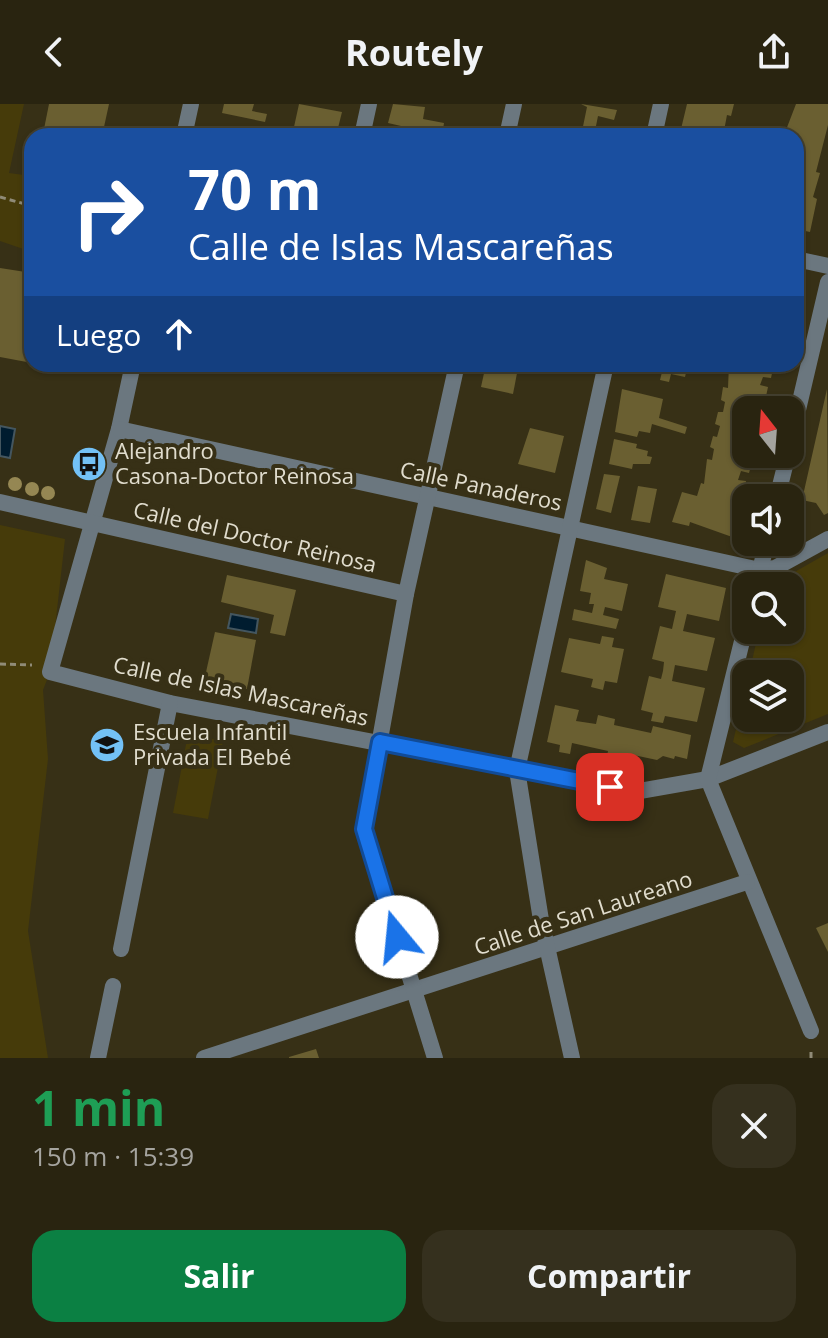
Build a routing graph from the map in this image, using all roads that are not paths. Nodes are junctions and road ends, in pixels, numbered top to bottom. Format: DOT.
graph roads {
  1 [pos="191,104"];
  2 [pos="369,104"];
  3 [pos="514,104"];
  4 [pos="661,104"];
  5 [pos="186,128"];
  6 [pos="364,128"];
  7 [pos="509,128"];
  8 [pos="656,128"];
  9 [pos="804,261"];
  10 [pos="828,266"];
  11 [pos="828,282"];
  12 [pos="131,372"];
  13 [pos="455,372"];
  14 [pos="604,372"];
  15 [pos="801,396"];
  16 [pos="119,429"];
  17 [pos="429,497"];
  18 [pos="0,502"];
  19 [pos="92,522"];
  20 [pos="572,528"];
  21 [pos="828,539"];
  22 [pos="736,572"];
  23 [pos="768,572"];
  24 [pos="406,594"];
  25 [pos="741,644"];
  26 [pos="170,703"];
  27 [pos="828,732"];
  28 [pos="380,742"];
  29 [pos="517,770"];
  30 [pos="708,779"];
  31 [pos="747,882"];
  32 [pos="121,949"];
  33 [pos="548,949"];
  34 [pos="113,986"];
  35 [pos="414,991"];
  36 [pos="811,1031"];
  37 [pos="98,1058"];
  38 [pos="204,1058"];
  39 [pos="435,1058"];
  40 [pos="572,1058"];
  1 -- 5 [label="street"];
  2 -- 6 [label="street"];
  3 -- 7 [label="street"];
  4 -- 8 [label="street"];
  9 -- 10 [label="street"];
  11 -- 15 [label="street"];
  12 -- 16 [label="street"];
  13 -- 17 [label="street"];
  14 -- 20 [label="street"];
  16 -- 17 [label="street, Calle Panaderos"];
  16 -- 19 [label="street"];
  17 -- 20 [label="street, Calle Panaderos"];
  17 -- 24 [label="street"];
  18 -- 19 [label="street, Calle del Doctor Reinosa"];
  19 -- 24 [label="street, Calle del Doctor Reinosa"];
  19 -- 26 [label="street, Calle de Islas Mascareñas"];
  20 -- 22 [label="street, Calle Panaderos"];
  20 -- 29 [label="street"];
  21 -- 23 [label="street"];
  24 -- 28 [label="street"];
  25 -- 30 [label="street"];
  26 -- 28 [label="street, Calle de Islas Mascareñas"];
  26 -- 32 [label="street"];
  27 -- 30 [label="street, Calle de Islas Mascareñas"];
  28 -- 29 [label="street, Calle de Islas Mascareñas"];
  28 -- 35 [label="street"];
  29 -- 30 [label="street, Calle de Islas Mascareñas"];
  29 -- 33 [label="street"];
  30 -- 31 [label="street"];
  31 -- 33 [label="street, Calle de San Laureano"];
  31 -- 36 [label="street"];
  33 -- 35 [label="street, Calle de San Laureano"];
  33 -- 40 [label="street"];
  34 -- 37 [label="street"];
  35 -- 38 [label="street, Calle de San Laureano"];
  35 -- 39 [label="street"];
}
